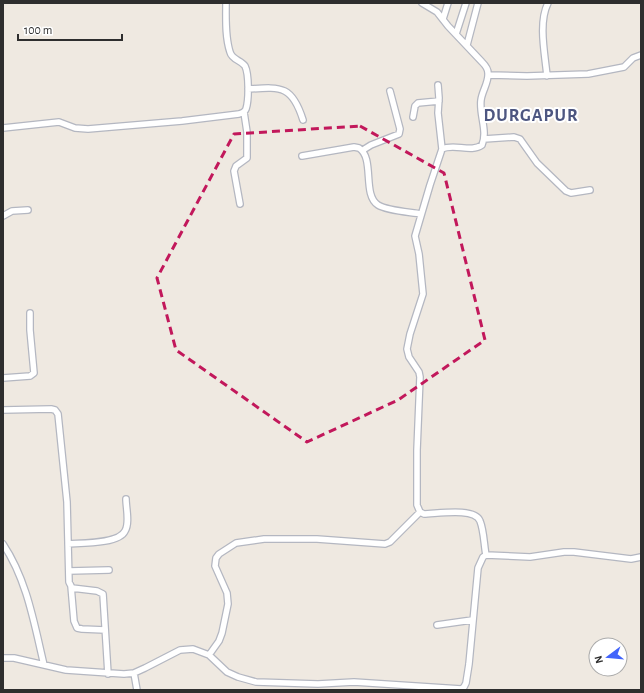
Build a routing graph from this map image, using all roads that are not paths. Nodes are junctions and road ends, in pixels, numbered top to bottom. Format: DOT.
graph roads {
  1 [pos="226,3"];
  2 [pos="422,3"];
  3 [pos="448,3"];
  4 [pos="466,3"];
  5 [pos="478,3"];
  6 [pos="548,3"];
  7 [pos="443,19"];
  8 [pos="456,34"];
  9 [pos="467,45"];
  10 [pos="641,55"];
  11 [pos="488,75"];
  12 [pos="547,76"];
  13 [pos="438,85"];
  14 [pos="248,89"];
  15 [pos="390,91"];
  16 [pos="438,101"];
  17 [pos="244,112"];
  18 [pos="413,117"];
  19 [pos="303,120"];
  20 [pos="3,128"];
  21 [pos="484,139"];
  22 [pos="442,149"];
  23 [pos="363,150"];
  24 [pos="302,156"];
  25 [pos="590,190"];
  26 [pos="240,204"];
  27 [pos="28,210"];
  28 [pos="421,214"];
  29 [pos="3,216"];
  30 [pos="30,313"];
  31 [pos="3,378"];
  32 [pos="3,410"];
  33 [pos="126,499"];
  34 [pos="420,512"];
  35 [pos="3,544"];
  36 [pos="68,544"];
  37 [pos="486,555"];
  38 [pos="641,557"];
  39 [pos="109,570"];
  40 [pos="69,571"];
  41 [pos="70,586"];
  42 [pos="472,620"];
  43 [pos="436,625"];
  44 [pos="105,630"];
  45 [pos="209,655"];
  46 [pos="3,658"];
  47 [pos="44,665"];
  48 [pos="134,673"];
  49 [pos="108,674"];
  50 [pos="463,688"];
  51 [pos="137,690"];
  1 -- 14 [label="street"];
  2 -- 7 [label="street"];
  3 -- 7 [label="street"];
  4 -- 8 [label="street"];
  5 -- 9 [label="street"];
  6 -- 12 [label="street"];
  7 -- 8 [label="street"];
  8 -- 9 [label="street"];
  9 -- 11 [label="street"];
  10 -- 12 [label="street"];
  11 -- 12 [label="street"];
  11 -- 21 [label="street"];
  13 -- 16 [label="street"];
  14 -- 17 [label="street"];
  14 -- 19 [label="street"];
  15 -- 23 [label="street"];
  16 -- 18 [label="street"];
  16 -- 22 [label="street"];
  17 -- 20 [label="street"];
  17 -- 26 [label="street"];
  21 -- 22 [label="street"];
  21 -- 25 [label="street"];
  22 -- 28 [label="street"];
  23 -- 24 [label="street"];
  23 -- 28 [label="street"];
  27 -- 29 [label="street"];
  28 -- 34 [label="street"];
  30 -- 31 [label="street"];
  32 -- 36 [label="street"];
  33 -- 36 [label="street"];
  34 -- 37 [label="street"];
  34 -- 45 [label="street"];
  35 -- 47 [label="street"];
  36 -- 40 [label="street"];
  37 -- 38 [label="street"];
  37 -- 42 [label="street"];
  39 -- 40 [label="street"];
  40 -- 41 [label="street"];
  41 -- 44 [label="street"];
  41 -- 44 [label="street"];
  42 -- 43 [label="street"];
  42 -- 50 [label="street"];
  44 -- 49 [label="street"];
  45 -- 48 [label="street"];
  45 -- 50 [label="street"];
  46 -- 47 [label="street"];
  47 -- 49 [label="street"];
  48 -- 49 [label="street"];
  48 -- 51 [label="street"];
}
